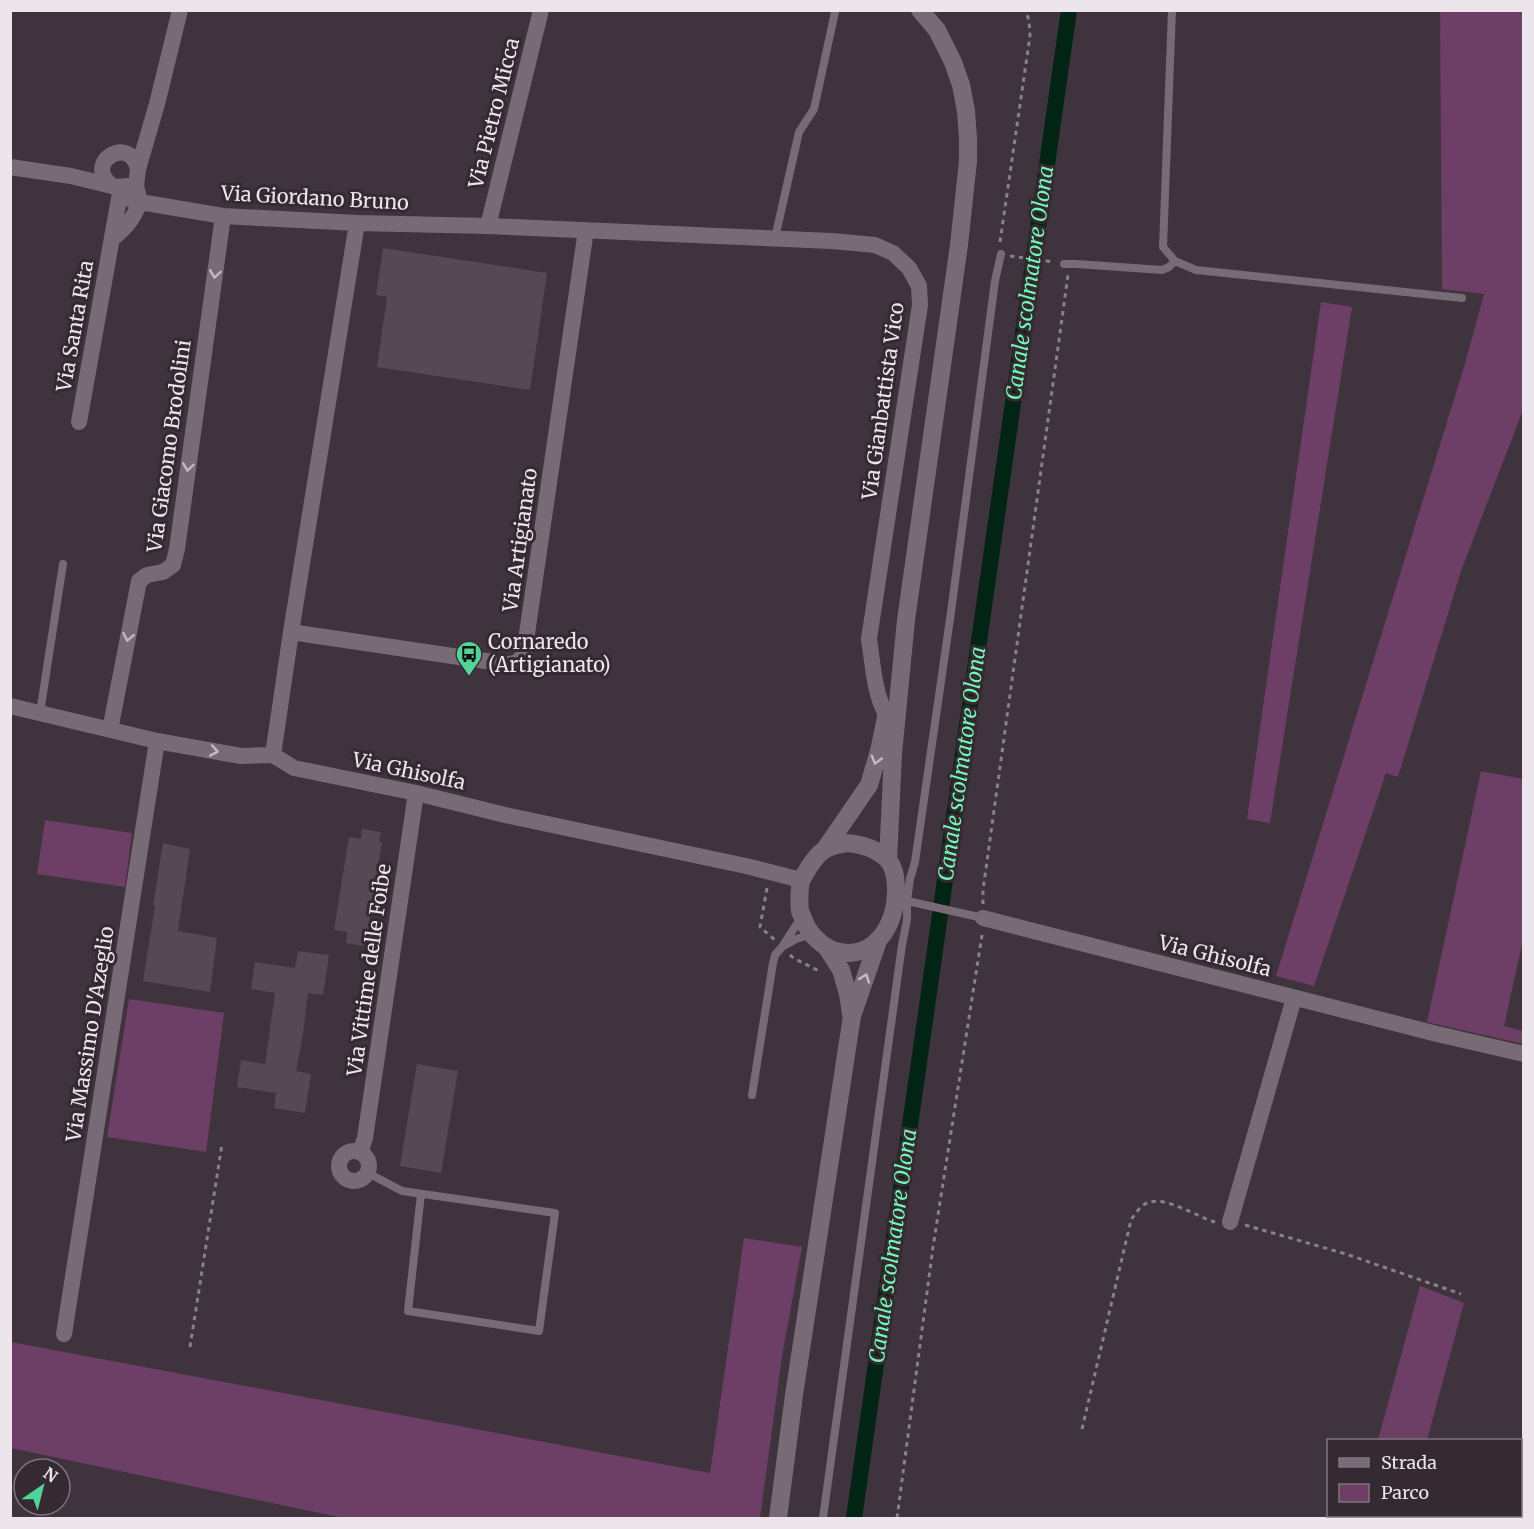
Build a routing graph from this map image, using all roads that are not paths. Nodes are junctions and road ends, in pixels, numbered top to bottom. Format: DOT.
graph roads {
  1 [pos="180,10"];
  2 [pos="541,10"];
  3 [pos="920,10"];
  4 [pos="934,10"];
  5 [pos="1172,10"];
  6 [pos="835,12"];
  7 [pos="937,30"];
  8 [pos="153,120"];
  9 [pos="126,153"];
  10 [pos="103,166"];
  11 [pos="10,167"];
  12 [pos="137,173"];
  13 [pos="71,176"];
  14 [pos="116,188"];
  15 [pos="140,202"];
  16 [pos="223,216"];
  17 [pos="357,223"];
  18 [pos="488,226"];
  19 [pos="586,230"];
  20 [pos="113,238"];
  21 [pos="775,238"];
  22 [pos="1001,254"];
  23 [pos="1175,261"];
  24 [pos="1064,264"];
  25 [pos="1461,298"];
  26 [pos="79,422"];
  27 [pos="63,564"];
  28 [pos="906,620"];
  29 [pos="291,632"];
  30 [pos="10,706"];
  31 [pos="40,713"];
  32 [pos="886,716"];
  33 [pos="110,729"];
  34 [pos="157,741"];
  35 [pos="273,755"];
  36 [pos="416,793"];
  37 [pos="825,849"];
  38 [pos="888,860"];
  39 [pos="801,880"];
  40 [pos="902,900"];
  41 [pos="802,915"];
  42 [pos="983,918"];
  43 [pos="812,934"];
  44 [pos="878,941"];
  45 [pos="782,947"];
  46 [pos="827,948"];
  47 [pos="1294,998"];
  48 [pos="852,1016"];
  49 [pos="1524,1054"];
  50 [pos="752,1095"];
  51 [pos="360,1152"];
  52 [pos="368,1173"];
  53 [pos="421,1194"];
  54 [pos="1230,1222"];
  55 [pos="64,1334"];
  56 [pos="778,1518"];
  57 [pos="823,1518"];
  1 -- 8 [label="street"];
  2 -- 18 [label="street, Via Pietro Micca"];
  3 -- 7 [label="main road"];
  4 -- 7 [label="main road"];
  5 -- 23 [label="lane"];
  6 -- 21 [label="lane"];
  7 -- 28 [label="main road"];
  8 -- 9 [label="street"];
  8 -- 12 [label="street"];
  9 -- 10 [label="street"];
  9 -- 12 [label="street"];
  10 -- 13 [label="street"];
  10 -- 14 [label="street"];
  11 -- 13 [label="street, Via Giordano Bruno"];
  12 -- 14 [label="street"];
  12 -- 15 [label="street"];
  13 -- 14 [label="street, Via Giordano Bruno"];
  14 -- 15 [label="street, Via Giordano Bruno"];
  14 -- 20 [label="street, Via Santa Rita"];
  15 -- 16 [label="street, Via Giordano Bruno"];
  15 -- 20 [label="street, Via Santa Rita"];
  16 -- 17 [label="street, Via Giordano Bruno"];
  16 -- 33 [label="street, Via Giacomo Brodolini, one-way"];
  17 -- 18 [label="street, Via Giordano Bruno"];
  17 -- 29 [label="street"];
  18 -- 19 [label="street, Via Gianbattista Vico"];
  19 -- 21 [label="street, Via Gianbattista Vico"];
  19 -- 29 [label="street, Via Artigianato"];
  20 -- 26 [label="street, Via Santa Rita"];
  21 -- 32 [label="street, Via Gianbattista Vico"];
  22 -- 40 [label="lane"];
  23 -- 24 [label="lane"];
  23 -- 25 [label="lane"];
  27 -- 31 [label="lane"];
  28 -- 32 [label="main road"];
  28 -- 38 [label="main road"];
  29 -- 35 [label="street"];
  30 -- 31 [label="street"];
  31 -- 33 [label="street"];
  32 -- 37 [label="main road, one-way"];
  33 -- 34 [label="street"];
  34 -- 35 [label="street, one-way"];
  34 -- 55 [label="street, Via Massimo D'Azeglio"];
  35 -- 36 [label="street, Via Ghisolfa"];
  36 -- 39 [label="street, Via Ghisolfa"];
  36 -- 51 [label="street, Via Vittime delle Foibe"];
  37 -- 38 [label="main road"];
  37 -- 39 [label="main road"];
  38 -- 40 [label="main road"];
  39 -- 41 [label="main road"];
  40 -- 42 [label="lane, Via Ghisolfa"];
  40 -- 44 [label="main road"];
  40 -- 57 [label="lane"];
  41 -- 43 [label="main road"];
  41 -- 45 [label="lane"];
  42 -- 47 [label="street, Via Ghisolfa"];
  43 -- 45 [label="lane"];
  43 -- 46 [label="main road"];
  44 -- 46 [label="main road"];
  48 -- 44 [label="main road, one-way"];
  45 -- 50 [label="lane"];
  46 -- 48 [label="main road"];
  47 -- 49 [label="street, Via Ghisolfa"];
  47 -- 54 [label="street"];
  48 -- 56 [label="main road"];
  51 -- 52 [label="street"];
  51 -- 52 [label="street"];
  52 -- 53 [label="lane"];
  53 -- 53 [label="lane"];
}
